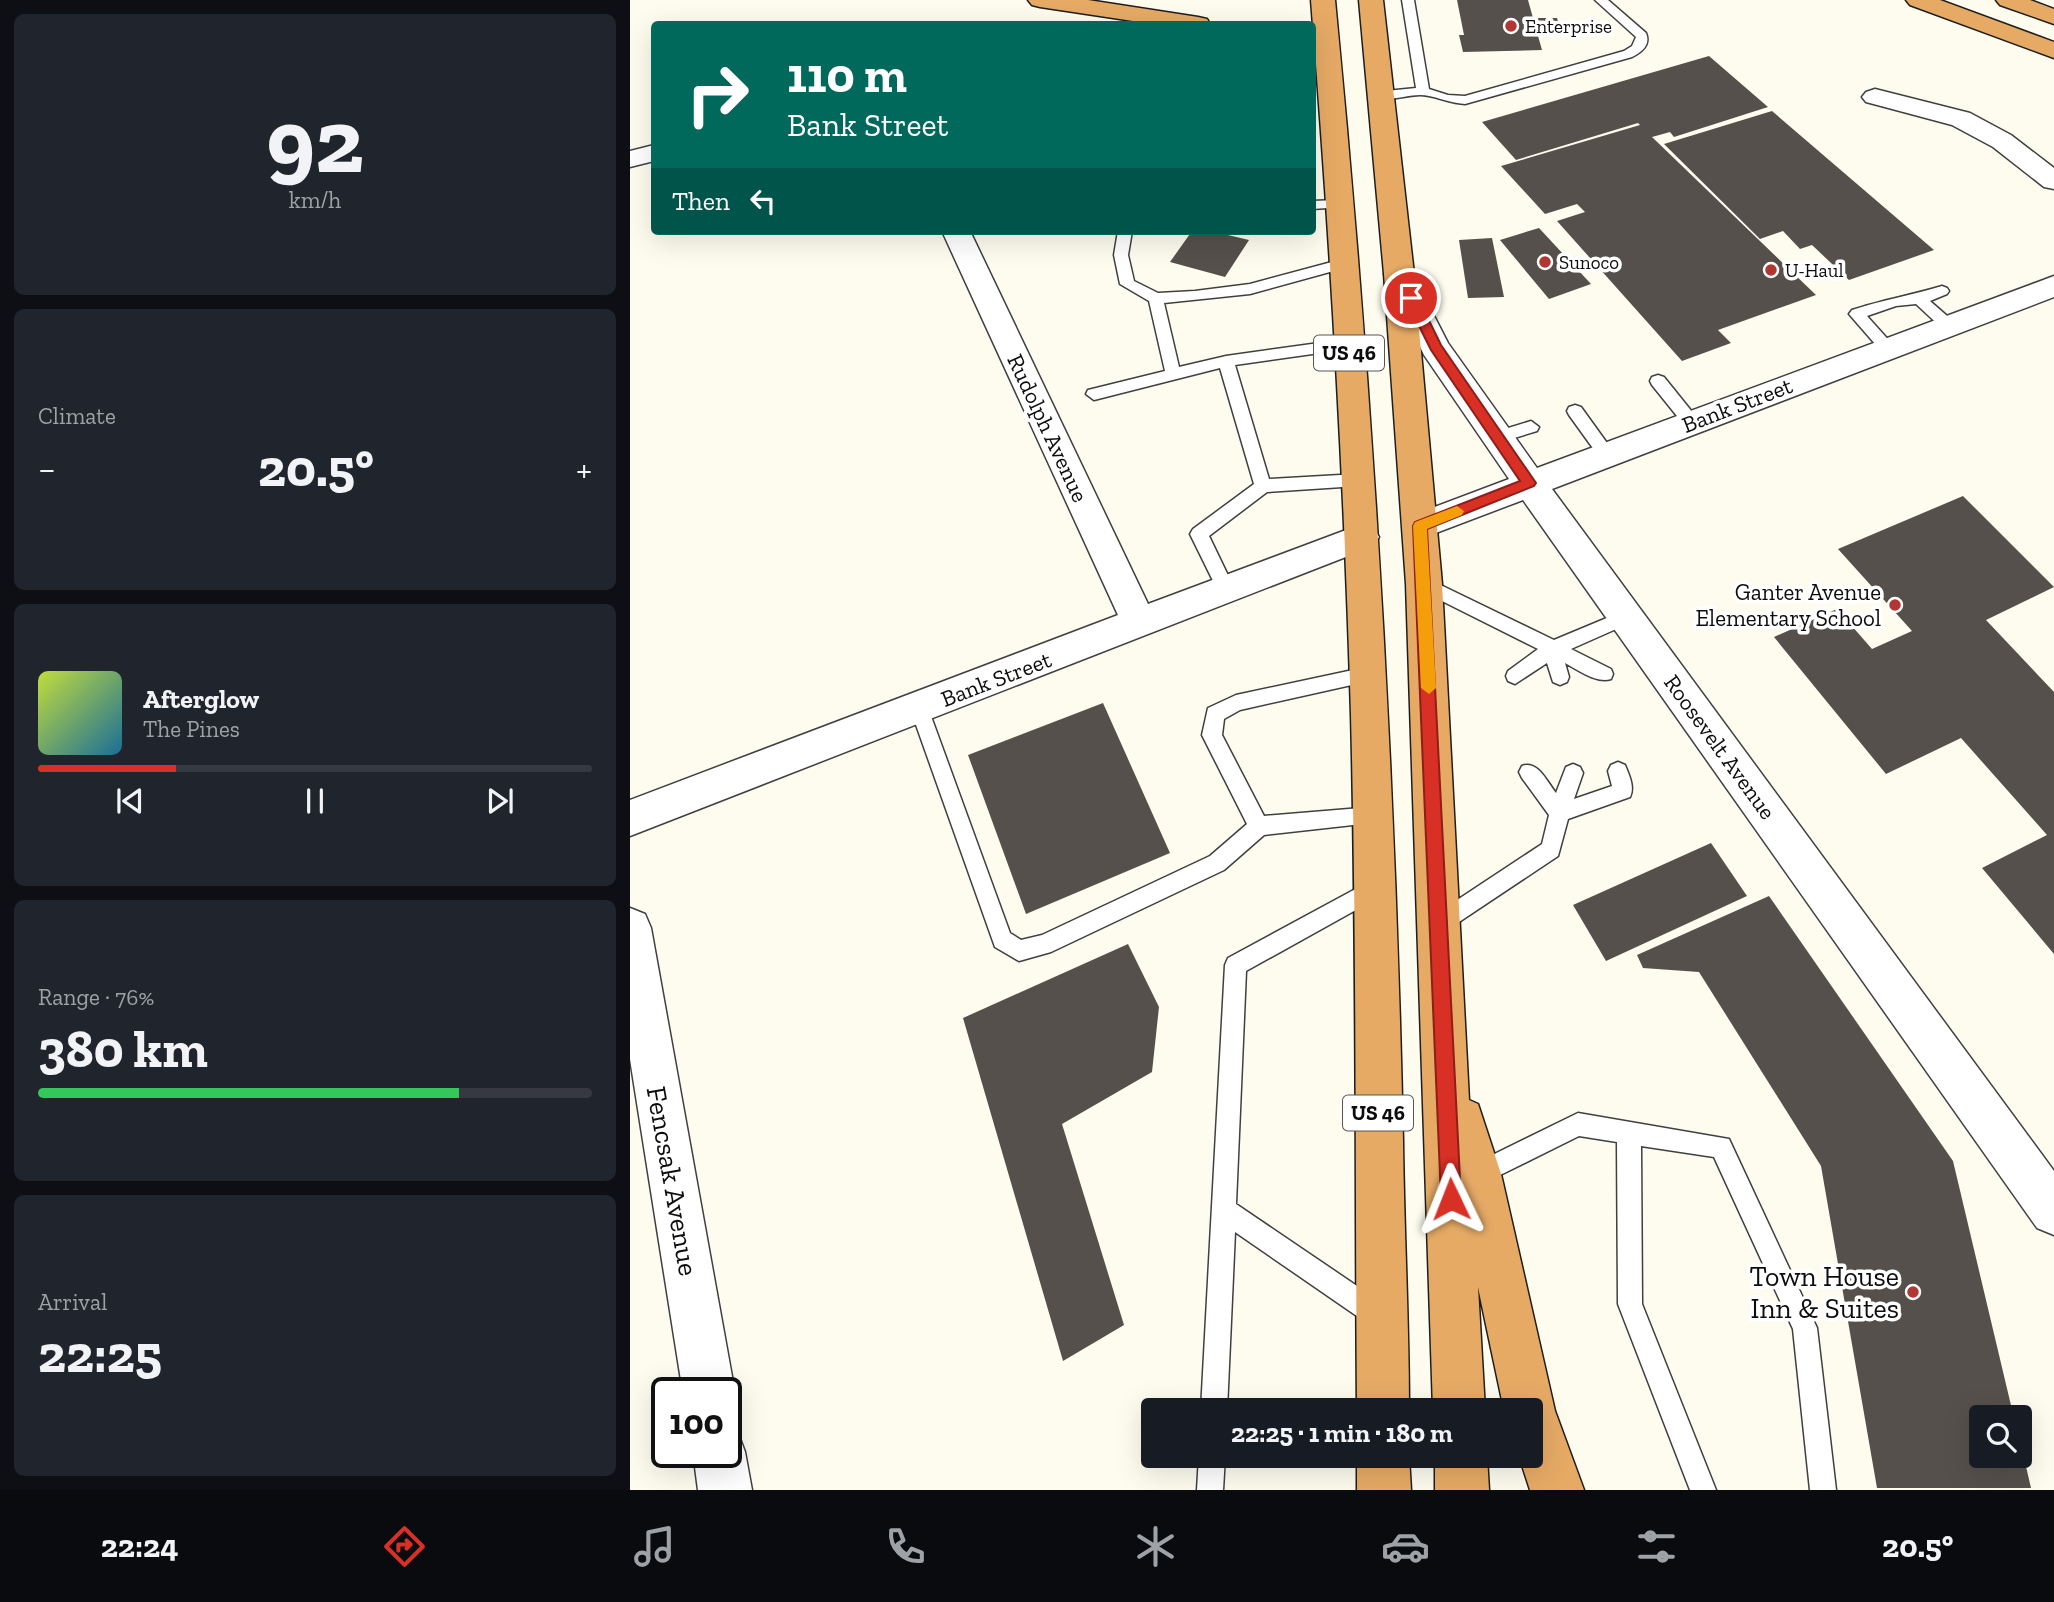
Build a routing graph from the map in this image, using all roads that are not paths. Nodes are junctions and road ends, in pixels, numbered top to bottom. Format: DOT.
graph roads {
  1 [pos="1040,0"];
  2 [pos="1323,0"];
  3 [pos="1371,0"];
  4 [pos="1408,0"];
  5 [pos="1601,0"];
  6 [pos="1918,0"];
  7 [pos="2008,0"];
  8 [pos="2048,0"];
  9 [pos="2054,3"];
  10 [pos="2054,17"];
  11 [pos="1178,21"];
  12 [pos="2054,51"];
  13 [pos="1423,91"];
  14 [pos="1381,95"];
  15 [pos="1875,97"];
  16 [pos="1316,129"];
  17 [pos="651,154"];
  18 [pos="630,159"];
  19 [pos="1337,169"];
  20 [pos="2054,181"];
  21 [pos="1326,205"];
  22 [pos="958,235"];
  23 [pos="1124,235"];
  24 [pos="1343,264"];
  25 [pos="1399,274"];
  26 [pos="2054,286"];
  27 [pos="1942,291"];
  28 [pos="1157,298"];
  29 [pos="1919,299"];
  30 [pos="1949,326"];
  31 [pos="1348,344"];
  32 [pos="1888,349"];
  33 [pos="1226,361"];
  34 [pos="1173,374"];
  35 [pos="1658,381"];
  36 [pos="1094,394"];
  37 [pos="1575,411"];
  38 [pos="1692,422"];
  39 [pos="1531,427"];
  40 [pos="1498,436"];
  41 [pos="1605,454"];
  42 [pos="1358,480"];
  43 [pos="1529,483"];
  44 [pos="1263,486"];
  45 [pos="1420,526"];
  46 [pos="1362,537"];
  47 [pos="1424,584"];
  48 [pos="1226,590"];
  49 [pos="1626,617"];
  50 [pos="1140,624"];
  51 [pos="1552,649"];
  52 [pos="1604,674"];
  53 [pos="1367,675"];
  54 [pos="1515,676"];
  55 [pos="1560,677"];
  56 [pos="919,708"];
  57 [pos="1618,771"];
  58 [pos="1529,772"];
  59 [pos="1573,773"];
  60 [pos="1559,813"];
  61 [pos="1373,816"];
  62 [pos="630,818"];
  63 [pos="1259,827"];
  64 [pos="1374,889"];
  65 [pos="1440,923"];
  66 [pos="630,928"];
  67 [pos="1446,1067"];
  68 [pos="1629,1132"];
  69 [pos="1478,1174"];
  70 [pos="1224,1210"];
  71 [pos="2054,1211"];
  72 [pos="1381,1317"];
  73 [pos="706,1377"];
  74 [pos="1215,1398"];
  75 [pos="1382,1398"];
  76 [pos="1459,1398"];
  77 [pos="1528,1398"];
  78 [pos="1543,1448"];
  79 [pos="722,1468"];
  80 [pos="1211,1468"];
  81 [pos="1383,1468"];
  82 [pos="1461,1468"];
  83 [pos="725,1490"];
  84 [pos="1210,1490"];
  85 [pos="1384,1490"];
  86 [pos="1462,1490"];
  87 [pos="1557,1490"];
  88 [pos="1703,1490"];
  89 [pos="1823,1490"];
  1 -- 11 [label="highway"];
  2 -- 19 [label="highway, US 46"];
  3 -- 14 [label="highway, US 46"];
  4 -- 13 [label="lane"];
  5 -- 13 [label="lane"];
  6 -- 12 [label="highway"];
  7 -- 10 [label="highway"];
  8 -- 9 [label="highway"];
  13 -- 14 [label="lane"];
  14 -- 25 [label="highway, US 46"];
  15 -- 20 [label="street"];
  16 -- 19 [label="highway"];
  17 -- 18 [label="street"];
  19 -- 21 [label="highway, US 46"];
  21 -- 24 [label="highway, US 46"];
  22 -- 50 [label="street, Rudolph Avenue"];
  23 -- 28 [label="lane"];
  24 -- 28 [label="lane"];
  24 -- 31 [label="highway, US 46"];
  25 -- 40 [label="street, Roosevelt Avenue"];
  25 -- 45 [label="highway, US 46"];
  26 -- 30 [label="street, Bank Street"];
  27 -- 29 [label="lane"];
  28 -- 34 [label="lane"];
  29 -- 30 [label="lane"];
  29 -- 32 [label="lane"];
  30 -- 32 [label="street, Bank Street"];
  31 -- 33 [label="lane"];
  31 -- 42 [label="highway, US 46"];
  32 -- 38 [label="street, Bank Street"];
  33 -- 34 [label="lane"];
  33 -- 44 [label="lane"];
  34 -- 36 [label="lane"];
  35 -- 38 [label="lane"];
  37 -- 41 [label="lane"];
  38 -- 41 [label="street, Bank Street"];
  39 -- 40 [label="lane"];
  40 -- 43 [label="street, Roosevelt Avenue"];
  41 -- 43 [label="street, Bank Street"];
  42 -- 44 [label="lane"];
  42 -- 46 [label="highway, US 46"];
  43 -- 45 [label="street, Bank Street"];
  43 -- 49 [label="street, Roosevelt Avenue"];
  44 -- 48 [label="lane"];
  45 -- 47 [label="highway, US 46"];
  46 -- 48 [label="street, Bank Street"];
  46 -- 53 [label="highway, US 46"];
  47 -- 51 [label="lane"];
  47 -- 65 [label="highway, US 46"];
  48 -- 50 [label="street, Bank Street"];
  49 -- 51 [label="lane"];
  49 -- 71 [label="street, Roosevelt Avenue"];
  50 -- 56 [label="street, Bank Street"];
  51 -- 52 [label="lane"];
  51 -- 54 [label="lane"];
  51 -- 55 [label="lane"];
  53 -- 61 [label="highway, US 46"];
  53 -- 63 [label="lane"];
  56 -- 62 [label="street, Bank Street"];
  56 -- 63 [label="lane"];
  57 -- 60 [label="lane"];
  58 -- 60 [label="lane"];
  59 -- 60 [label="lane"];
  60 -- 65 [label="lane"];
  61 -- 63 [label="lane"];
  61 -- 64 [label="highway, US 46"];
  64 -- 70 [label="lane"];
  64 -- 72 [label="highway, US 46"];
  65 -- 67 [label="highway, US 46"];
  66 -- 73 [label="street, Fencsak Avenue"];
  67 -- 69 [label="highway"];
  67 -- 76 [label="highway, US 46"];
  68 -- 69 [label="lane"];
  68 -- 88 [label="lane"];
  68 -- 89 [label="lane"];
  69 -- 77 [label="highway"];
  70 -- 72 [label="lane"];
  70 -- 74 [label="lane"];
  72 -- 75 [label="highway, US 46"];
  78 -- 87 [label="highway"];
  79 -- 83 [label="street"];
  80 -- 84 [label="lane"];
  81 -- 85 [label="highway"];
  82 -- 86 [label="highway"];
}
